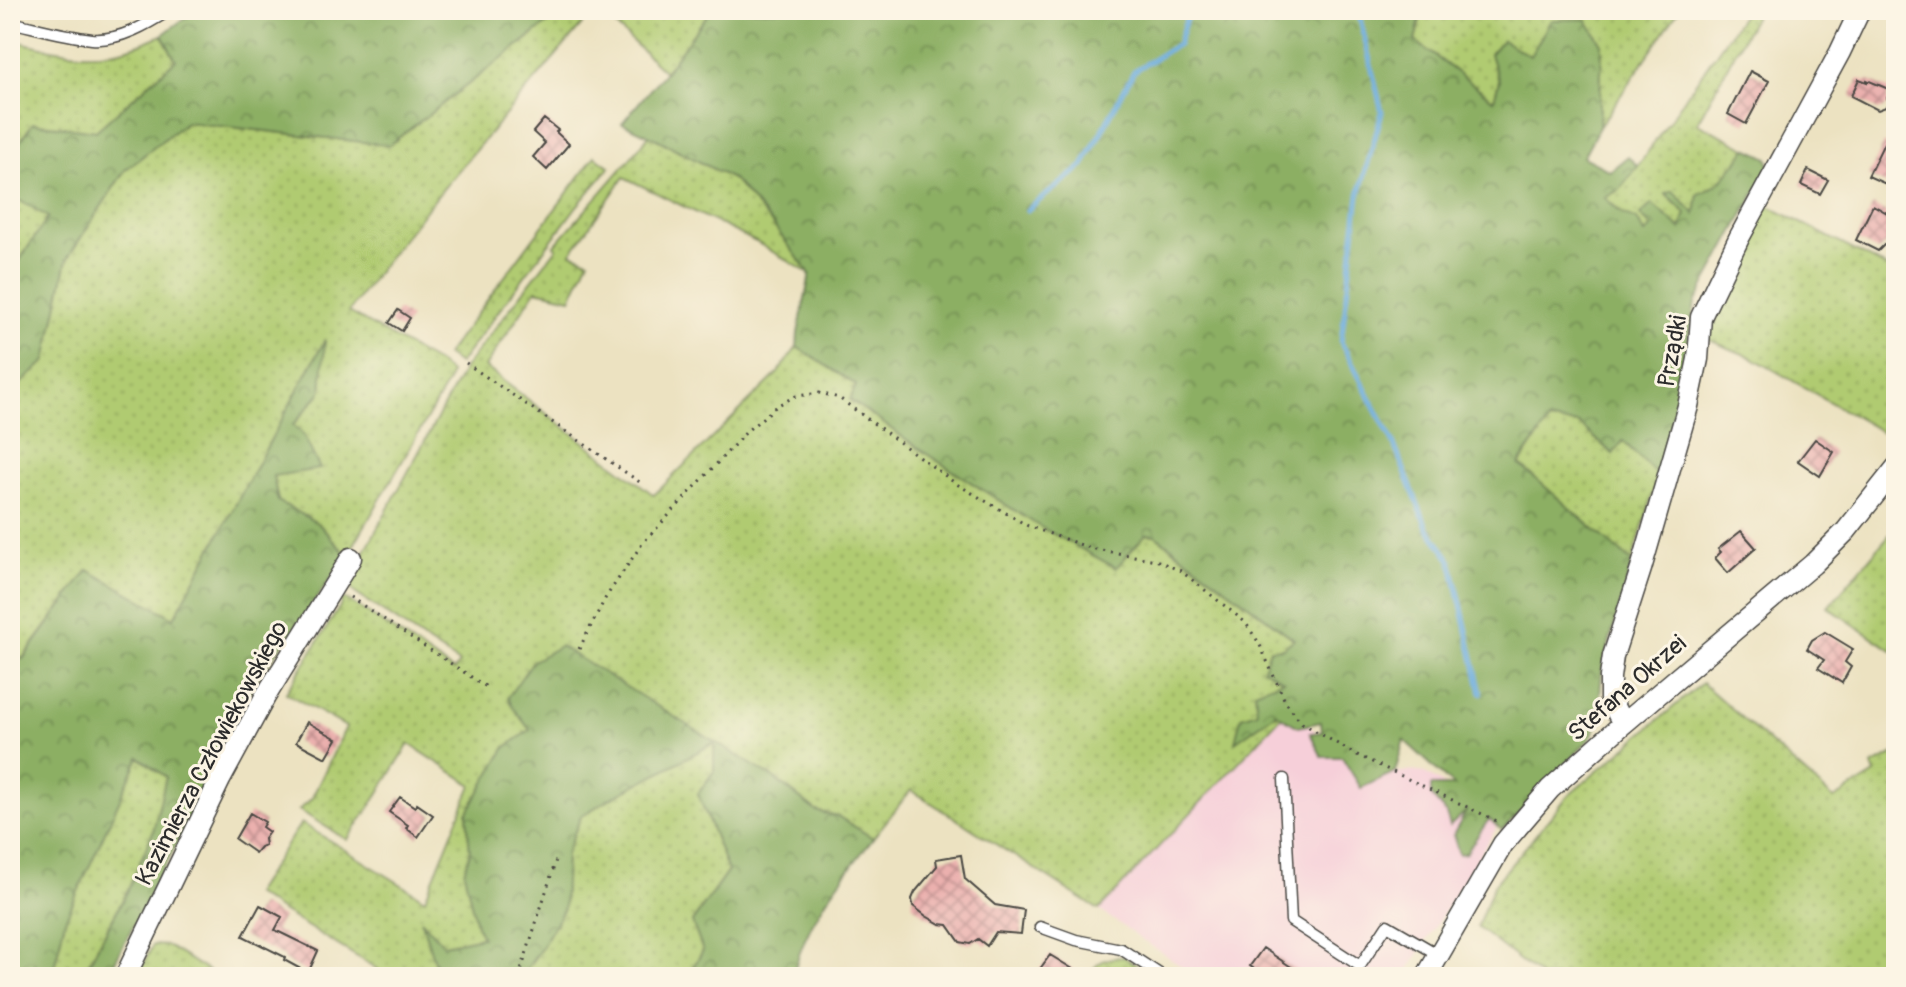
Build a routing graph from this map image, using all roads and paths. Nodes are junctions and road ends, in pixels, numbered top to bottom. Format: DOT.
graph roads {
  1 [pos="170,10"];
  2 [pos="1860,10"];
  3 [pos="10,22"];
  4 [pos="466,363"];
  5 [pos="1896,468"];
  6 [pos="641,483"];
  7 [pos="351,558"];
  8 [pos="333,587"];
  9 [pos="579,649"];
  10 [pos="488,688"];
  11 [pos="1623,724"];
  12 [pos="1284,779"];
  13 [pos="1515,830"];
  14 [pos="556,860"];
  15 [pos="1040,927"];
  16 [pos="1439,955"];
  17 [pos="125,977"];
  18 [pos="519,977"];
  19 [pos="1164,977"];
  20 [pos="1426,977"];
  1 -- 3 [label="lane"];
  2 -- 11 [label="street, Prządki"];
  4 -- 6 [label="path"];
  5 -- 11 [label="street, Stefana Okrzei"];
  7 -- 8 [label="street, Kazimierza Człowiekowskiego"];
  8 -- 10 [label="path"];
  8 -- 17 [label="street, Kazimierza Człowiekowskiego"];
  9 -- 13 [label="path"];
  11 -- 13 [label="street, Stefana Okrzei"];
  12 -- 16 [label="lane"];
  13 -- 16 [label="street, Stefana Okrzei"];
  14 -- 18 [label="path"];
  15 -- 19 [label="lane"];
  16 -- 20 [label="street, Stefana Okrzei"];
}
